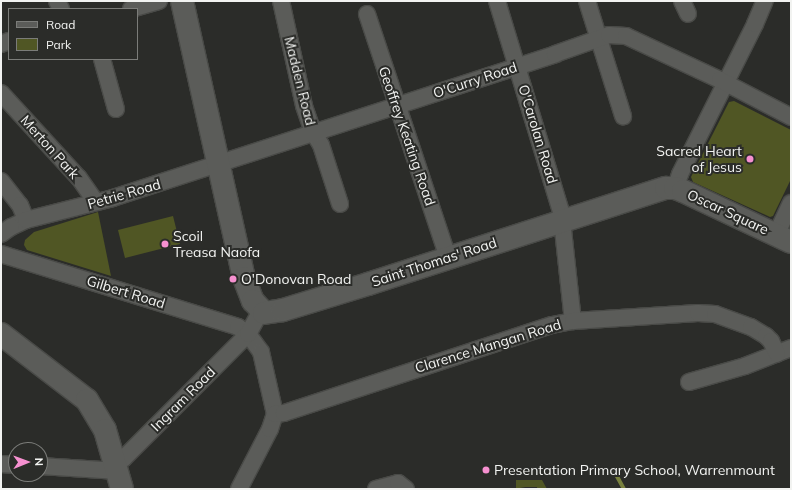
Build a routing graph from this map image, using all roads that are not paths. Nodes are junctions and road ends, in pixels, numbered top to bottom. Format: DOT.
graph roads {
  1 [pos="159,1"];
  2 [pos="182,1"];
  3 [pos="281,1"];
  4 [pos="498,1"];
  5 [pos="587,1"];
  6 [pos="765,1"];
  7 [pos="134,8"];
  8 [pos="366,14"];
  9 [pos="597,38"];
  10 [pos="102,60"];
  11 [pos="517,66"];
  12 [pos="725,84"];
  13 [pos="1,93"];
  14 [pos="397,106"];
  15 [pos="116,109"];
  16 [pos="623,116"];
  17 [pos="791,117"];
  18 [pos="313,132"];
  19 [pos="219,163"];
  20 [pos="1,181"];
  21 [pos="676,188"];
  22 [pos="96,202"];
  23 [pos="791,203"];
  24 [pos="340,204"];
  25 [pos="26,220"];
  26 [pos="562,221"];
  27 [pos="1,234"];
  28 [pos="784,239"];
  29 [pos="1,254"];
  30 [pos="448,258"];
  31 [pos="261,310"];
  32 [pos="573,321"];
  33 [pos="248,334"];
  34 [pos="3,339"];
  35 [pos="784,351"];
  36 [pos="689,382"];
  37 [pos="275,414"];
  38 [pos="48,467"];
  39 [pos="119,474"];
  40 [pos="405,488"];
  41 [pos="239,489"];
  42 [pos="376,489"];
  1 -- 7 [label="street"];
  2 -- 19 [label="street"];
  3 -- 18 [label="street, Madden Road"];
  4 -- 11 [label="street, O'Carolan Road"];
  5 -- 9 [label="street"];
  6 -- 12 [label="street, Oscar Square"];
  8 -- 14 [label="street, Geoffrey Keating Road"];
  9 -- 11 [label="street, O'Curry Road"];
  9 -- 12 [label="street, O'Curry Road"];
  9 -- 16 [label="street"];
  10 -- 15 [label="street"];
  11 -- 14 [label="street, O'Curry Road"];
  11 -- 26 [label="street, O'Carolan Road"];
  12 -- 17 [label="street"];
  12 -- 21 [label="street, Oscar Square"];
  13 -- 22 [label="street, Merton Park"];
  14 -- 18 [label="street, O'Curry Road"];
  14 -- 30 [label="street, Geoffrey Keating Road"];
  18 -- 19 [label="street, O'Curry Road"];
  18 -- 24 [label="street, Madden Road"];
  19 -- 22 [label="street, Petrie Road"];
  19 -- 31 [label="street"];
  20 -- 25 [label="street"];
  21 -- 26 [label="street, Saint Thomas' Road"];
  21 -- 28 [label="street, Oscar Square"];
  22 -- 25 [label="street, Petrie Road"];
  23 -- 28 [label="street, Oscar Square"];
  25 -- 27 [label="street, Petrie Road"];
  26 -- 30 [label="street, Saint Thomas' Road"];
  26 -- 32 [label="street"];
  29 -- 33 [label="street, Gilbert Road"];
  30 -- 31 [label="street, Saint Thomas' Road"];
  31 -- 33 [label="street, Ingram Road"];
  32 -- 35 [label="street, Clarence Mangan Road"];
  32 -- 37 [label="street, Clarence Mangan Road"];
  33 -- 37 [label="street"];
  33 -- 39 [label="street, Ingram Road"];
  34 -- 39 [label="street"];
  35 -- 36 [label="street"];
  37 -- 41 [label="street"];
  38 -- 39 [label="street"];
  40 -- 42 [label="street"];
}
